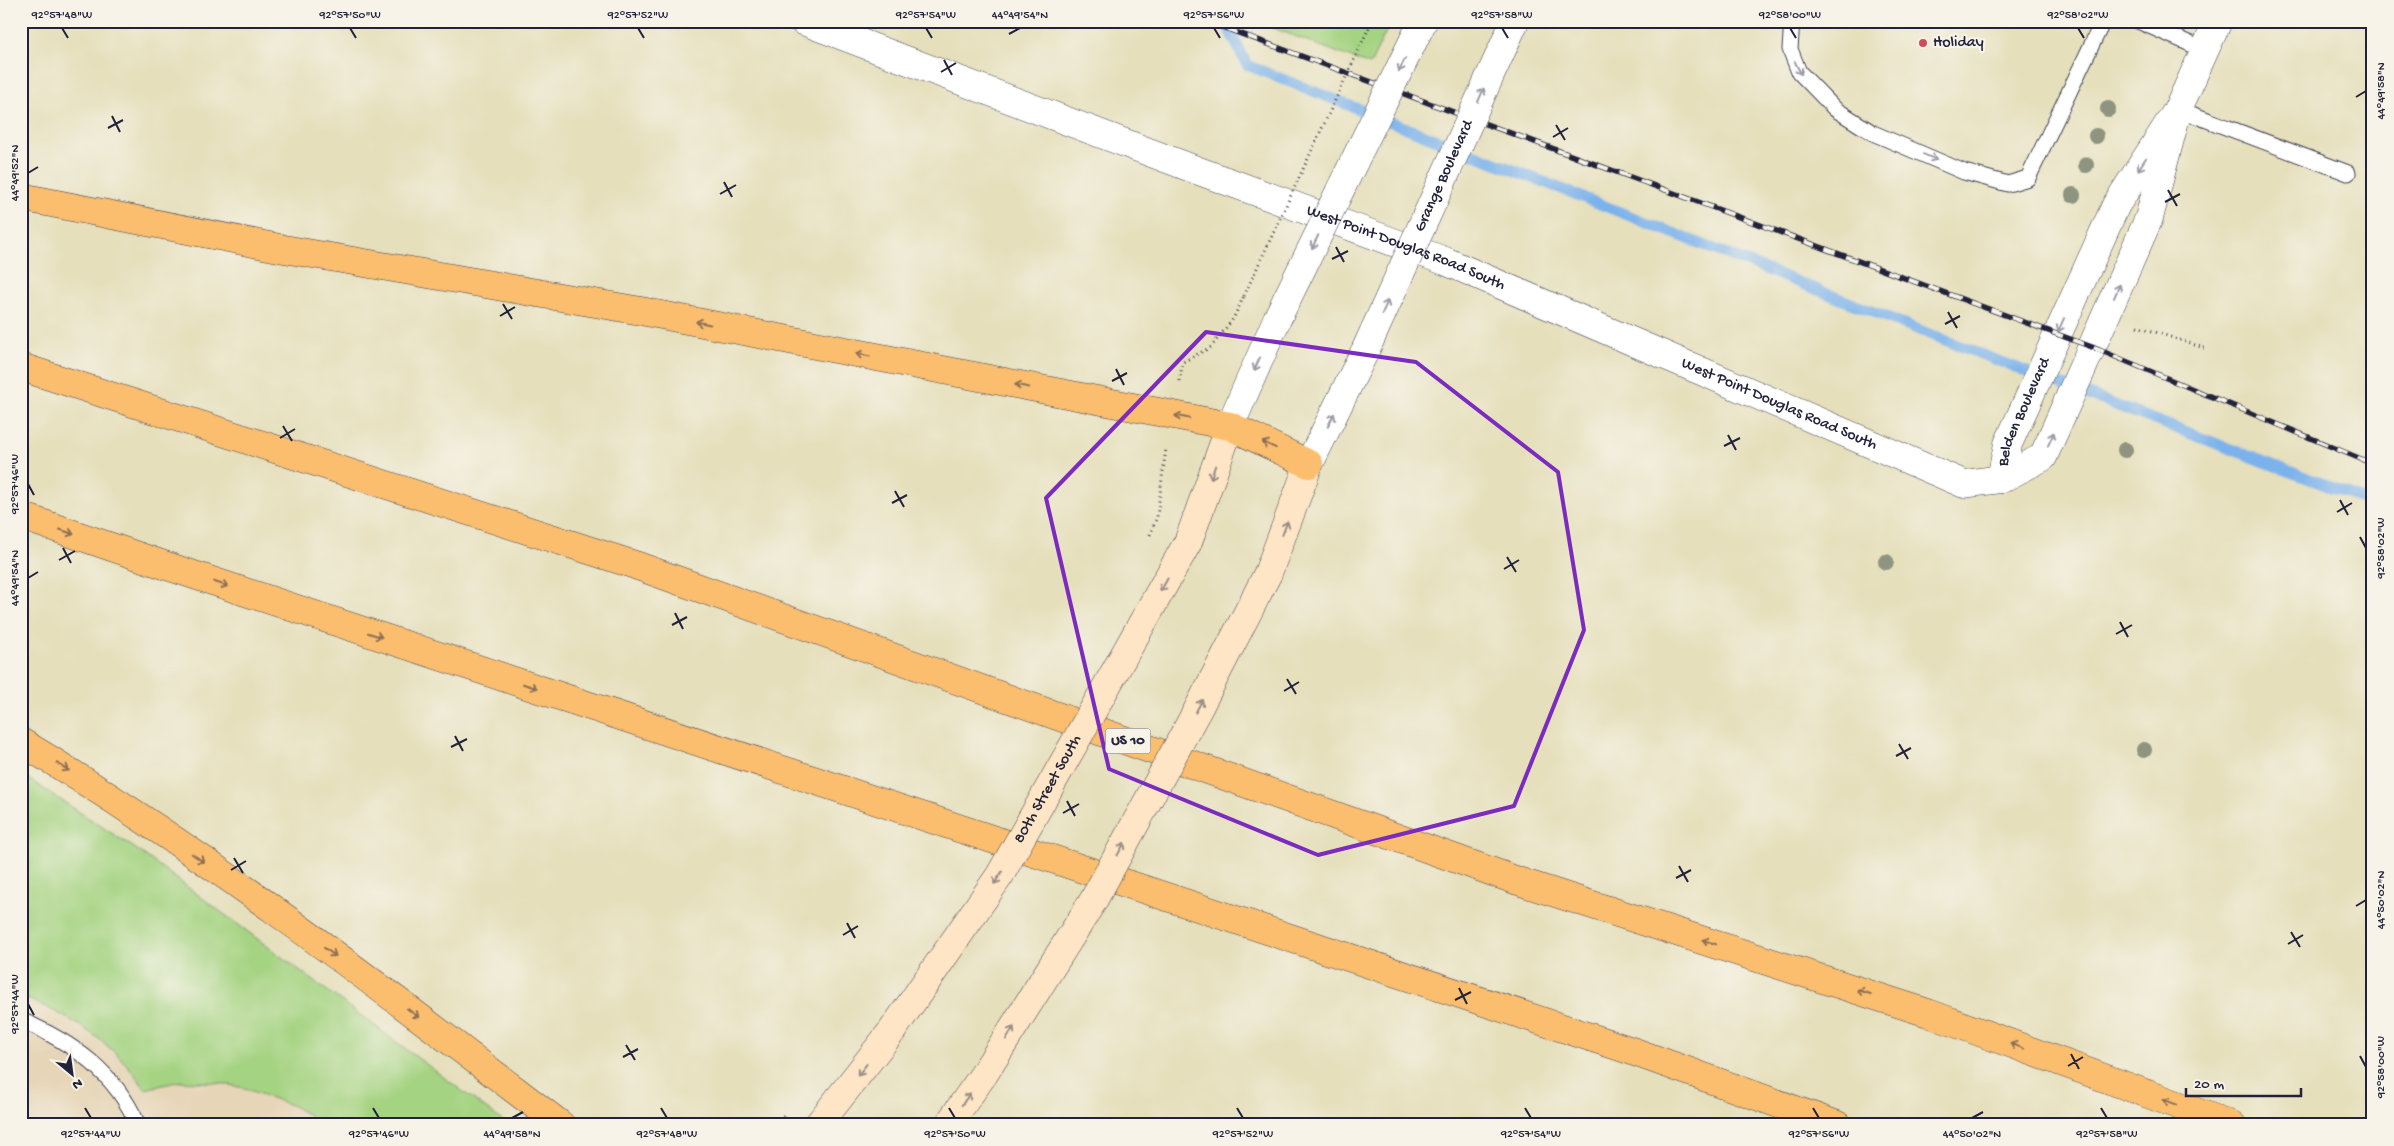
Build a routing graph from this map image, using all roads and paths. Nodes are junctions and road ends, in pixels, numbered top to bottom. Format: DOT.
graph roads {
  1 [pos="803,21"];
  2 [pos="1372,21"];
  3 [pos="1423,21"];
  4 [pos="1515,21"];
  5 [pos="1792,21"];
  6 [pos="2103,21"];
  7 [pos="2138,21"];
  8 [pos="2218,21"];
  9 [pos="2204,50"];
  10 [pos="2178,109"];
  11 [pos="2348,173"];
  12 [pos="21,197"];
  13 [pos="1244,296"];
  14 [pos="2106,315"];
  15 [pos="2207,350"];
  16 [pos="21,366"];
  17 [pos="1230,426"];
  18 [pos="1309,464"];
  19 [pos="2002,479"];
  20 [pos="21,516"];
  21 [pos="21,742"];
  22 [pos="21,1020"];
  23 [pos="138,1125"];
  24 [pos="561,1125"];
  25 [pos="818,1125"];
  26 [pos="948,1125"];
  27 [pos="1837,1125"];
  28 [pos="2232,1125"];
  1 -- 19 [label="street, West Point Douglas Road South"];
  2 -- 13 [label="path, bridge"];
  3 -- 17 [label="street, one-way, bridge"];
  18 -- 4 [label="street, Grange Boulevard, one-way, bridge"];
  5 -- 6 [label="lane, one-way"];
  7 -- 9 [label="lane"];
  8 -- 9 [label="street, Belden Boulevard"];
  9 -- 10 [label="street, Belden Boulevard"];
  10 -- 11 [label="lane"];
  14 -- 10 [label="street, Belden Boulevard, one-way"];
  10 -- 19 [label="street, Belden Boulevard, one-way"];
  17 -- 12 [label="highway, one-way"];
  14 -- 15 [label="path"];
  19 -- 14 [label="street, Belden Boulevard, one-way"];
  28 -- 16 [label="highway, US 10, one-way"];
  18 -- 17 [label="highway, one-way"];
  17 -- 25 [label="main road, 80th Street South, one-way, bridge"];
  26 -- 18 [label="main road, one-way, bridge"];
  20 -- 27 [label="highway, one-way"];
  21 -- 24 [label="highway, one-way"];
  22 -- 23 [label="lane"];
}
